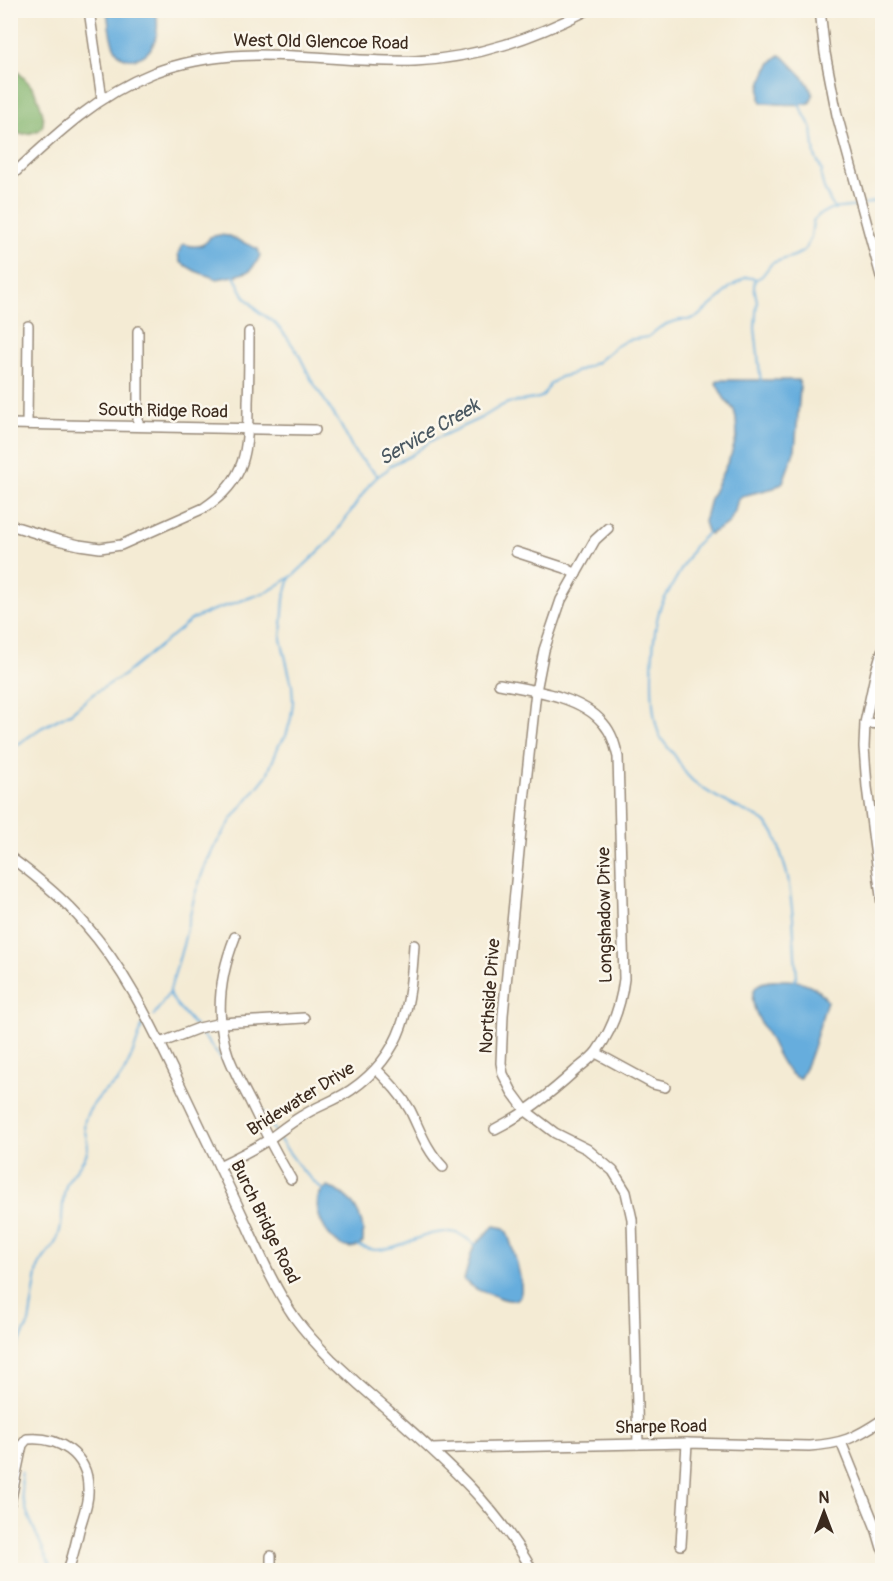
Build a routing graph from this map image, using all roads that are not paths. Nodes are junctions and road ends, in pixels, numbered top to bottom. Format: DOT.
graph roads {
  1 [pos="89,10"];
  2 [pos="588,10"];
  3 [pos="820,10"];
  4 [pos="102,99"];
  5 [pos="10,177"];
  6 [pos="882,274"];
  7 [pos="28,327"];
  8 [pos="138,331"];
  9 [pos="249,332"];
  10 [pos="10,424"];
  11 [pos="27,424"];
  12 [pos="138,426"];
  13 [pos="248,429"];
  14 [pos="315,430"];
  15 [pos="10,525"];
  16 [pos="608,528"];
  17 [pos="516,552"];
  18 [pos="576,574"];
  19 [pos="882,651"];
  20 [pos="499,684"];
  21 [pos="536,691"];
  22 [pos="865,723"];
  23 [pos="882,724"];
  24 [pos="10,857"];
  25 [pos="882,904"];
  26 [pos="235,937"];
  27 [pos="414,945"];
  28 [pos="304,1018"];
  29 [pos="221,1023"];
  30 [pos="160,1043"];
  31 [pos="596,1053"];
  32 [pos="376,1069"];
  33 [pos="665,1087"];
  34 [pos="526,1111"];
  35 [pos="495,1129"];
  36 [pos="268,1139"];
  37 [pos="219,1166"];
  38 [pos="443,1167"];
  39 [pos="291,1179"];
  40 [pos="882,1420"];
  41 [pos="841,1442"];
  42 [pos="687,1443"];
  43 [pos="638,1444"];
  44 [pos="433,1449"];
  45 [pos="11,1497"];
  46 [pos="681,1545"];
  47 [pos="882,1548"];
  48 [pos="271,1556"];
  49 [pos="68,1570"];
  50 [pos="271,1570"];
  51 [pos="532,1570"];
  1 -- 4 [label="street"];
  2 -- 4 [label="street, West Old Glencoe Road"];
  3 -- 6 [label="street"];
  4 -- 5 [label="street, West Old Glencoe Road"];
  7 -- 11 [label="street"];
  8 -- 12 [label="street"];
  9 -- 13 [label="street"];
  10 -- 11 [label="street, South Ridge Road"];
  11 -- 12 [label="street, South Ridge Road"];
  12 -- 13 [label="street, South Ridge Road"];
  13 -- 14 [label="street, South Ridge Road"];
  13 -- 15 [label="street"];
  16 -- 18 [label="street, Northside Drive"];
  17 -- 18 [label="street"];
  18 -- 21 [label="street, Northside Drive"];
  19 -- 22 [label="street"];
  20 -- 21 [label="street, Longshadow Drive"];
  21 -- 31 [label="street, Longshadow Drive"];
  21 -- 34 [label="street, Northside Drive"];
  22 -- 23 [label="street"];
  22 -- 25 [label="street"];
  24 -- 30 [label="street, Burch Bridge Road"];
  26 -- 29 [label="street"];
  27 -- 32 [label="street, Bridewater Drive"];
  28 -- 29 [label="street"];
  29 -- 30 [label="street"];
  29 -- 36 [label="street"];
  30 -- 37 [label="street, Burch Bridge Road"];
  31 -- 33 [label="street"];
  31 -- 34 [label="street, Longshadow Drive"];
  32 -- 36 [label="street, Bridewater Drive"];
  32 -- 38 [label="street"];
  34 -- 35 [label="street, Longshadow Drive"];
  34 -- 43 [label="street, Northside Drive"];
  36 -- 37 [label="street, Bridewater Drive"];
  36 -- 39 [label="street"];
  37 -- 44 [label="street, Burch Bridge Road"];
  40 -- 41 [label="street, Sharpe Road"];
  41 -- 42 [label="street, Sharpe Road"];
  41 -- 47 [label="street"];
  42 -- 43 [label="street, Sharpe Road"];
  42 -- 46 [label="street"];
  43 -- 44 [label="street, Sharpe Road"];
  44 -- 51 [label="street, Burch Bridge Road"];
  45 -- 49 [label="street"];
  48 -- 50 [label="street"];
}
